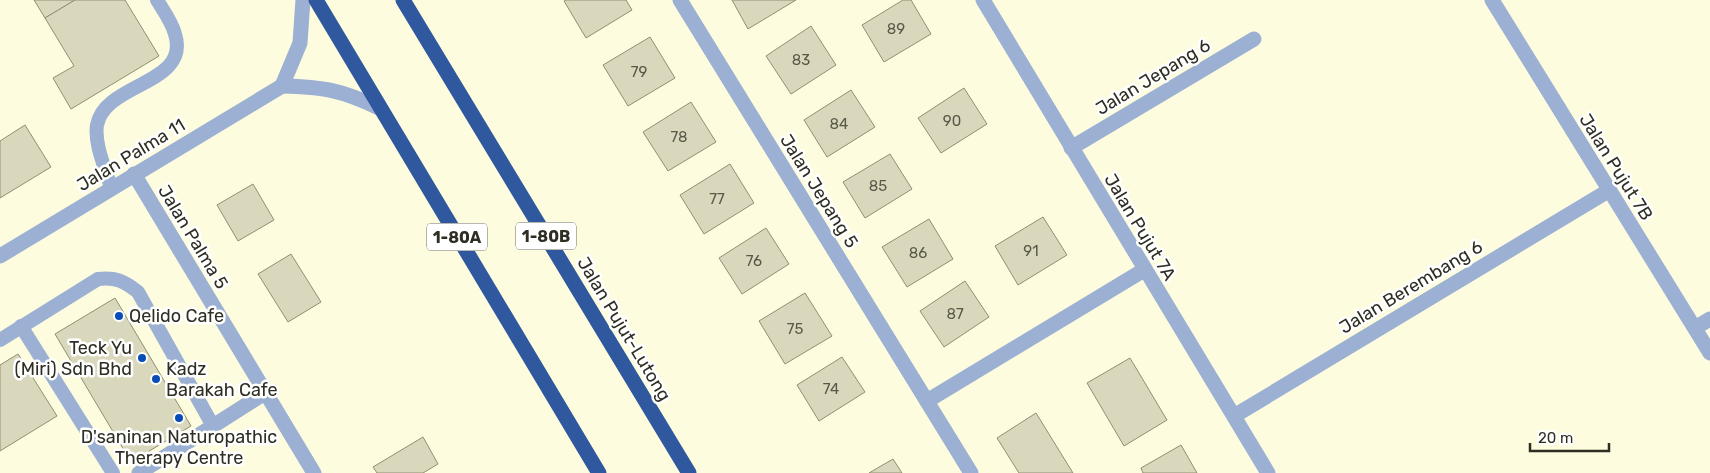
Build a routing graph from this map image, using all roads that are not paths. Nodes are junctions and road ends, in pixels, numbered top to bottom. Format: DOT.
graph roads {
  1 [pos="157,0"];
  2 [pos="303,0"];
  3 [pos="316,0"];
  4 [pos="403,0"];
  5 [pos="680,0"];
  6 [pos="983,0"];
  7 [pos="1492,0"];
  8 [pos="1254,39"];
  9 [pos="282,86"];
  10 [pos="379,108"];
  11 [pos="1071,148"];
  12 [pos="134,174"];
  13 [pos="111,188"];
  14 [pos="1608,191"];
  15 [pos="0,256"];
  16 [pos="1144,270"];
  17 [pos="1710,319"];
  18 [pos="21,326"];
  19 [pos="1695,328"];
  20 [pos="0,340"];
  21 [pos="1710,353"];
  22 [pos="265,393"];
  23 [pos="927,401"];
  24 [pos="1234,416"];
  25 [pos="214,426"];
  26 [pos="113,473"];
  27 [pos="139,473"];
  28 [pos="314,473"];
  29 [pos="599,473"];
  30 [pos="689,473"];
  31 [pos="971,473"];
  32 [pos="1268,473"];
  1 -- 13 [label="lane"];
  2 -- 9 [label="street"];
  3 -- 10 [label="highway, 1-80A"];
  4 -- 30 [label="highway, Jalan Pujut-Lutong / 1-80B"];
  5 -- 23 [label="street, Jalan Jepang 5"];
  6 -- 11 [label="street, Jalan Pujut 7A"];
  7 -- 14 [label="street, Jalan Pujut 7B"];
  8 -- 11 [label="street, Jalan Jepang 6"];
  9 -- 10 [label="street"];
  9 -- 12 [label="street, Jalan Palma 11"];
  10 -- 29 [label="highway, 1-80A"];
  11 -- 16 [label="street, Jalan Pujut 7A"];
  12 -- 13 [label="street, Jalan Palma 11"];
  12 -- 22 [label="street, Jalan Palma 5"];
  13 -- 15 [label="street, Jalan Palma 11"];
  14 -- 19 [label="street, Jalan Pujut 7B"];
  14 -- 24 [label="street, Jalan Berembang 6"];
  16 -- 23 [label="street"];
  16 -- 24 [label="street, Jalan Pujut 7A"];
  17 -- 19 [label="street"];
  18 -- 20 [label="lane"];
  18 -- 25 [label="lane"];
  18 -- 26 [label="lane"];
  19 -- 21 [label="street, Jalan Pujut 7B"];
  22 -- 25 [label="street"];
  22 -- 28 [label="street, Jalan Palma 5"];
  23 -- 31 [label="street, Jalan Jepang 5"];
  24 -- 32 [label="street, Jalan Pujut 7A"];
  25 -- 27 [label="street"];
}
